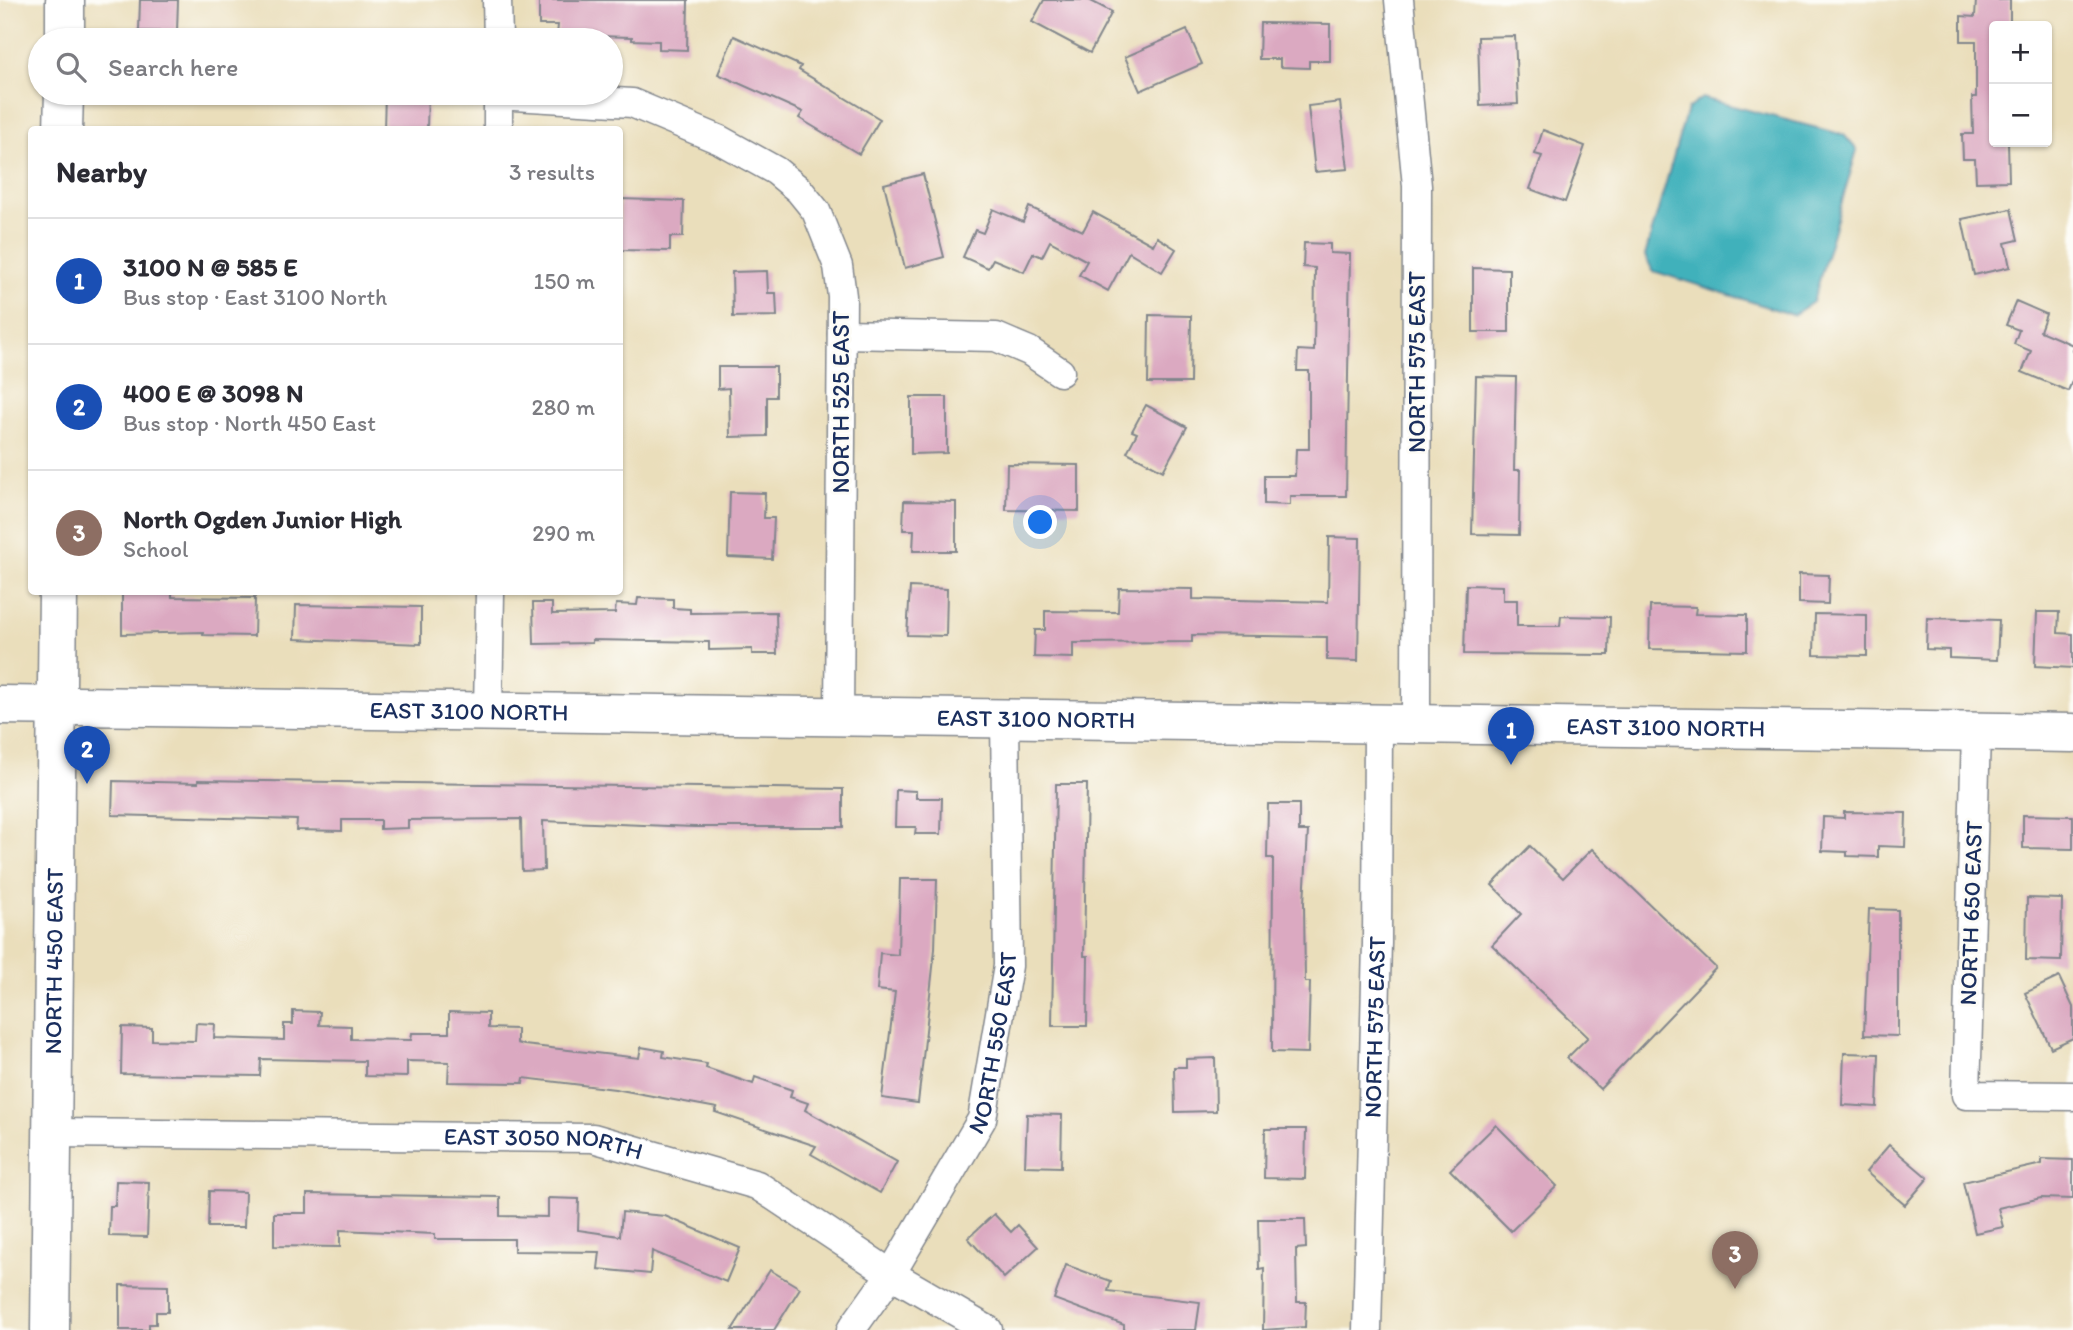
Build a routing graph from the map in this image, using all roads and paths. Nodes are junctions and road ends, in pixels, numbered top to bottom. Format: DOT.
graph roads {
  1 [pos="65,0"];
  2 [pos="497,0"];
  3 [pos="1399,0"];
  4 [pos="65,28"];
  5 [pos="498,28"];
  6 [pos="623,102"];
  7 [pos="64,105"];
  8 [pos="498,105"];
  9 [pos="63,126"];
  10 [pos="498,126"];
  11 [pos="842,334"];
  12 [pos="1060,372"];
  13 [pos="58,595"];
  14 [pos="490,595"];
  15 [pos="0,705"];
  16 [pos="57,706"];
  17 [pos="488,712"];
  18 [pos="839,718"];
  19 [pos="1004,719"];
  20 [pos="1378,724"];
  21 [pos="1416,725"];
  22 [pos="1976,732"];
  23 [pos="2073,733"];
  24 [pos="2073,1096"];
  25 [pos="52,1133"];
  26 [pos="891,1274"];
  27 [pos="50,1330"];
  28 [pos="851,1330"];
  29 [pos="988,1330"];
  30 [pos="1367,1330"];
  1 -- 4 [label="main road"];
  2 -- 5 [label="street"];
  3 -- 21 [label="street, NORTH 575 EAST"];
  6 -- 11 [label="street, NORTH 525 EAST"];
  7 -- 9 [label="main road"];
  8 -- 10 [label="street"];
  11 -- 12 [label="street"];
  11 -- 18 [label="street, NORTH 525 EAST"];
  13 -- 16 [label="main road, NORTH 450 EAST"];
  14 -- 17 [label="street"];
  15 -- 16 [label="main road, EAST 3100 NORTH"];
  16 -- 17 [label="main road, EAST 3100 NORTH"];
  16 -- 25 [label="main road, NORTH 450 EAST"];
  17 -- 18 [label="main road, EAST 3100 NORTH"];
  18 -- 19 [label="main road, EAST 3100 NORTH"];
  19 -- 20 [label="main road, EAST 3100 NORTH"];
  19 -- 26 [label="street, NORTH 550 EAST"];
  20 -- 21 [label="main road, EAST 3100 NORTH"];
  20 -- 30 [label="street, NORTH 575 EAST"];
  21 -- 22 [label="main road, EAST 3100 NORTH"];
  22 -- 23 [label="main road, EAST 3100 NORTH"];
  22 -- 24 [label="street, NORTH 650 EAST"];
  25 -- 26 [label="street, EAST 3050 NORTH"];
  25 -- 27 [label="main road, NORTH 450 EAST"];
  26 -- 28 [label="street, NORTH 550 EAST"];
  26 -- 29 [label="street, EAST 3050 NORTH"];
}
